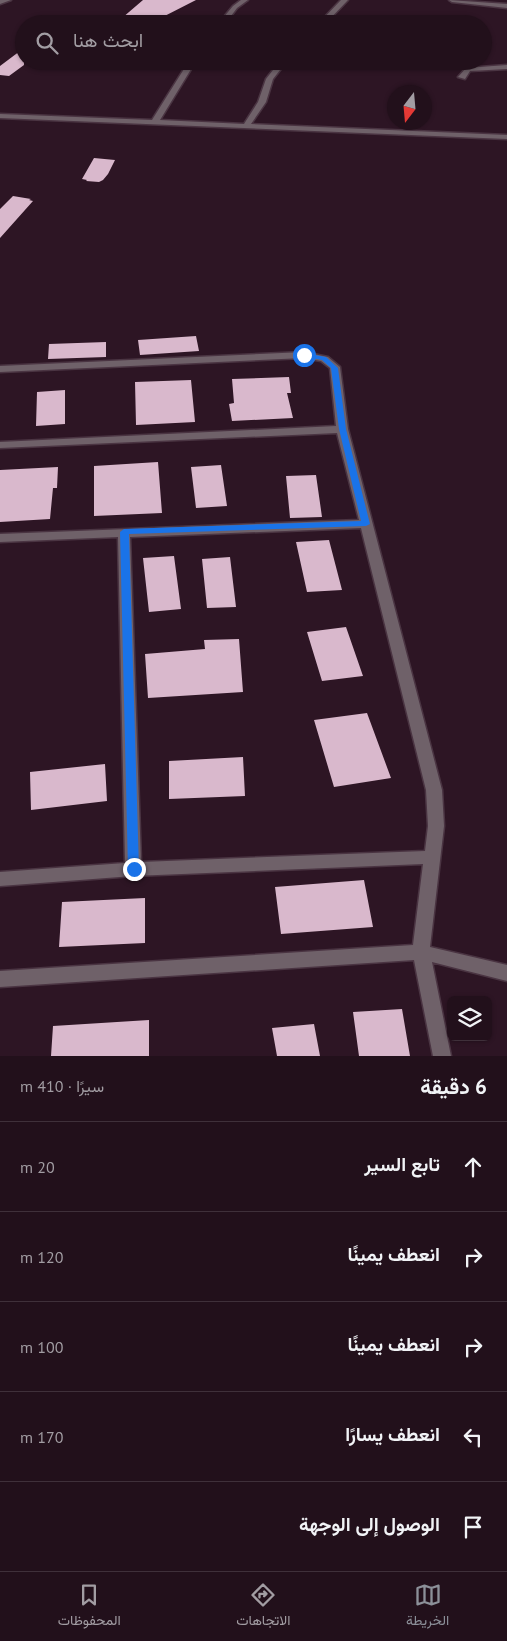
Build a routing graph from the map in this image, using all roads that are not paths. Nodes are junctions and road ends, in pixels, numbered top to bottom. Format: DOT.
graph roads {
  1 [pos="8,0"];
  2 [pos="245,0"];
  3 [pos="345,0"];
  4 [pos="452,0"];
  5 [pos="0,2"];
  6 [pos="489,2"];
  7 [pos="507,6"];
  8 [pos="228,15"];
  9 [pos="330,15"];
  10 [pos="507,67"];
  11 [pos="492,68"];
  12 [pos="186,70"];
  13 [pos="277,70"];
  14 [pos="467,70"];
  15 [pos="462,77"];
  16 [pos="0,116"];
  17 [pos="154,123"];
  18 [pos="246,126"];
  19 [pos="507,137"];
  20 [pos="0,369"];
  21 [pos="342,429"];
  22 [pos="0,445"];
  23 [pos="366,524"];
  24 [pos="124,532"];
  25 [pos="0,538"];
  26 [pos="433,857"];
  27 [pos="134,869"];
  28 [pos="0,879"];
  29 [pos="421,952"];
  30 [pos="507,973"];
  31 [pos="0,979"];
  32 [pos="442,1056"];
  1 -- 5 [label="street"];
  2 -- 8 [label="street"];
  3 -- 9 [label="street"];
  4 -- 6 [label="street"];
  6 -- 7 [label="street"];
  10 -- 11 [label="street"];
  12 -- 17 [label="street"];
  13 -- 18 [label="street"];
  14 -- 15 [label="street"];
  16 -- 17 [label="street"];
  17 -- 18 [label="street"];
  18 -- 19 [label="street"];
  20 -- 21 [label="street"];
  21 -- 22 [label="street"];
  21 -- 23 [label="street"];
  23 -- 24 [label="street"];
  23 -- 26 [label="street"];
  24 -- 25 [label="street"];
  24 -- 27 [label="street"];
  26 -- 27 [label="street"];
  26 -- 29 [label="street"];
  27 -- 28 [label="street"];
  29 -- 30 [label="street"];
  29 -- 31 [label="street"];
  29 -- 32 [label="street"];
}
